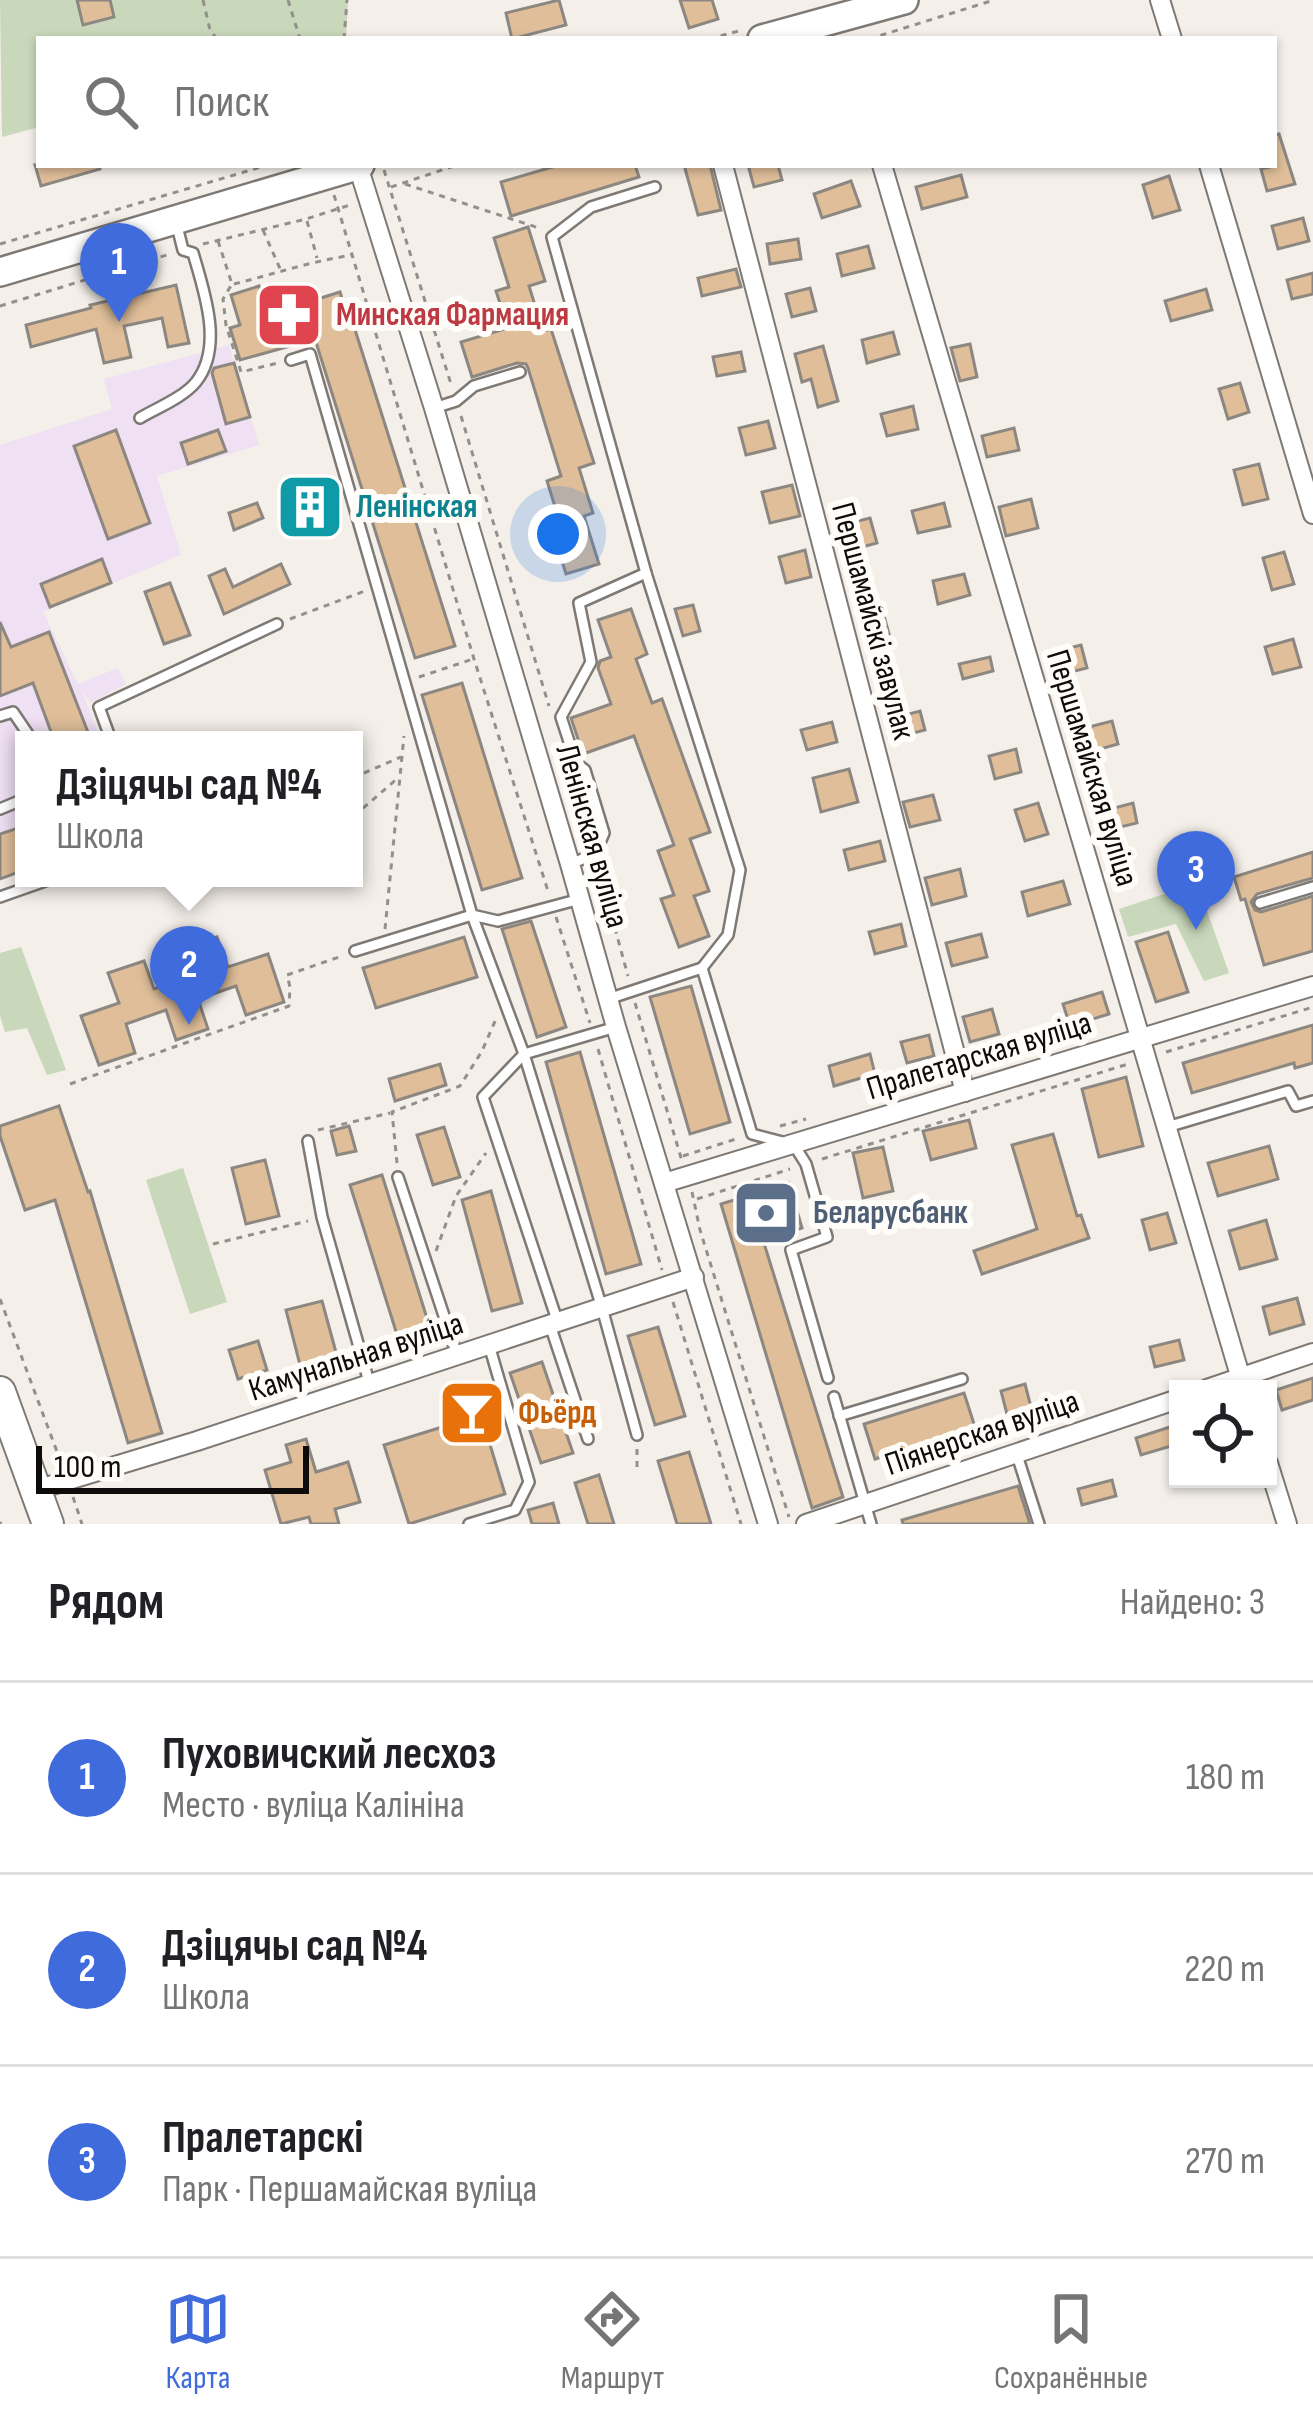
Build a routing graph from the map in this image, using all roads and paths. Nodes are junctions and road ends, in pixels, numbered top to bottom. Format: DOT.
graph roads {
  1 [pos="203,0"];
  2 [pos="288,0"];
  3 [pos="347,0"];
  4 [pos="904,0"];
  5 [pos="994,0"];
  6 [pos="1160,0"];
  7 [pos="972,3"];
  8 [pos="869,5"];
  9 [pos="842,28"];
  10 [pos="215,36"];
  11 [pos="299,36"];
  12 [pos="344,36"];
  13 [pos="785,36"];
  14 [pos="878,36"];
  15 [pos="1171,36"];
  16 [pos="258,168"];
  17 [pos="349,168"];
  18 [pos="360,168"];
  19 [pos="449,168"];
  20 [pos="724,168"];
  21 [pos="883,168"];
  22 [pos="1210,168"];
  23 [pos="404,184"];
  24 [pos="655,187"];
  25 [pos="368,199"];
  26 [pos="338,209"];
  27 [pos="306,219"];
  28 [pos="176,220"];
  29 [pos="263,228"];
  30 [pos="552,237"];
  31 [pos="218,239"];
  32 [pos="0,244"];
  33 [pos="183,250"];
  34 [pos="354,255"];
  35 [pos="318,260"];
  36 [pos="0,272"];
  37 [pos="282,273"];
  38 [pos="232,284"];
  39 [pos="0,306"];
  40 [pos="291,360"];
  41 [pos="520,372"];
  42 [pos="434,408"];
  43 [pos="140,418"];
  44 [pos="1313,514"];
  45 [pos="646,573"];
  46 [pos="378,587"];
  47 [pos="277,624"];
  48 [pos="474,659"];
  49 [pos="405,682"];
  50 [pos="0,716"];
  51 [pos="26,731"];
  52 [pos="108,731"];
  53 [pos="404,736"];
  54 [pos="402,756"];
  55 [pos="364,773"];
  56 [pos="400,776"];
  57 [pos="363,808"];
  58 [pos="570,864"];
  59 [pos="28,887"];
  60 [pos="1313,887"];
  61 [pos="0,897"];
  62 [pos="580,898"];
  63 [pos="1260,903"];
  64 [pos="553,905"];
  65 [pos="472,915"];
  66 [pos="383,943"];
  67 [pos="356,951"];
  68 [pos="701,968"];
  69 [pos="1313,986"];
  70 [pos="608,1000"];
  71 [pos="504,1001"];
  72 [pos="1313,1007"];
  73 [pos="616,1028"];
  74 [pos="593,1034"];
  75 [pos="1140,1038"];
  76 [pos="524,1054"];
  77 [pos="1145,1059"];
  78 [pos="70,1084"];
  79 [pos="965,1092"];
  80 [pos="1313,1101"];
  81 [pos="392,1112"];
  82 [pos="1167,1127"];
  83 [pos="497,1139"];
  84 [pos="308,1141"];
  85 [pos="794,1145"];
  86 [pos="806,1164"];
  87 [pos="398,1177"];
  88 [pos="664,1183"];
  89 [pos="695,1199"];
  90 [pos="322,1217"];
  91 [pos="213,1244"];
  92 [pos="430,1269"];
  93 [pos="694,1277"];
  94 [pos="668,1286"];
  95 [pos="0,1299"];
  96 [pos="602,1308"];
  97 [pos="554,1324"];
  98 [pos="489,1345"];
  99 [pos="1313,1353"];
  100 [pos="457,1355"];
  101 [pos="828,1378"];
  102 [pos="962,1378"];
  103 [pos="1241,1380"];
  104 [pos="1249,1380"];
  105 [pos="369,1382"];
  106 [pos="0,1392"];
  107 [pos="834,1397"];
  108 [pos="1169,1402"];
  109 [pos="839,1416"];
  110 [pos="637,1436"];
  111 [pos="589,1439"];
  112 [pos="1017,1453"];
  113 [pos="637,1469"];
  114 [pos="68,1481"];
  115 [pos="1276,1488"];
  116 [pos="36,1490"];
  117 [pos="865,1504"];
  118 [pos="48,1524"];
  119 [pos="82,1524"];
  120 [pos="470,1524"];
  121 [pos="741,1524"];
  122 [pos="768,1524"];
  123 [pos="806,1524"];
  124 [pos="871,1524"];
  125 [pos="1040,1524"];
  126 [pos="1287,1524"];
  1 -- 10 [label="path"];
  2 -- 11 [label="path"];
  3 -- 12 [label="path"];
  4 -- 8 [label="main road"];
  5 -- 7 [label="path"];
  6 -- 15 [label="street"];
  7 -- 14 [label="path"];
  8 -- 9 [label="main road"];
  9 -- 13 [label="main road"];
  16 -- 32 [label="path"];
  17 -- 28 [label="main road"];
  18 -- 25 [label="street, Ленінская вуліца"];
  19 -- 23 [label="path"];
  20 -- 79 [label="street, Першамайскі завулак"];
  21 -- 75 [label="street, Першамайская вуліца"];
  22 -- 44 [label="street"];
  23 -- 25 [label="path"];
  23 -- 30 [label="path"];
  24 -- 30 [label="lane"];
  25 -- 26 [label="path"];
  25 -- 42 [label="street, Ленінская вуліца"];
  26 -- 27 [label="path"];
  26 -- 34 [label="path"];
  27 -- 29 [label="path"];
  27 -- 35 [label="path"];
  28 -- 33 [label="lane"];
  28 -- 36 [label="main road"];
  29 -- 31 [label="path"];
  29 -- 37 [label="path"];
  30 -- 45 [label="lane"];
  31 -- 33 [label="path"];
  31 -- 38 [label="path"];
  33 -- 39 [label="path"];
  33 -- 43 [label="lane"];
  34 -- 35 [label="path"];
  34 -- 48 [label="path"];
  35 -- 37 [label="path"];
  37 -- 38 [label="path"];
  38 -- 40 [label="path"];
  40 -- 46 [label="lane"];
  41 -- 42 [label="lane"];
  42 -- 58 [label="street, Ленінская вуліца"];
  45 -- 58 [label="lane"];
  45 -- 68 [label="lane"];
  46 -- 47 [label="path"];
  46 -- 49 [label="lane"];
  47 -- 52 [label="lane"];
  48 -- 49 [label="path"];
  48 -- 64 [label="path"];
  49 -- 65 [label="lane"];
  50 -- 51 [label="lane"];
  53 -- 54 [label="path"];
  54 -- 55 [label="path"];
  54 -- 56 [label="path"];
  56 -- 57 [label="path"];
  56 -- 66 [label="path"];
  58 -- 62 [label="street, Ленінская вуліца"];
  59 -- 61 [label="lane"];
  60 -- 63 [label="lane"];
  62 -- 64 [label="lane"];
  62 -- 70 [label="street, Ленінская вуліца"];
  64 -- 65 [label="lane"];
  64 -- 74 [label="path"];
  65 -- 66 [label="lane"];
  65 -- 71 [label="lane"];
  66 -- 67 [label="lane"];
  67 -- 78 [label="path"];
  68 -- 70 [label="lane"];
  68 -- 85 [label="lane"];
  69 -- 75 [label="street, Пралетарская вуліца"];
  70 -- 73 [label="street, Ленінская вуліца"];
  71 -- 76 [label="lane"];
  71 -- 81 [label="path"];
  72 -- 77 [label="path"];
  73 -- 74 [label="lane"];
  73 -- 88 [label="street, Ленінская вуліца"];
  74 -- 76 [label="lane"];
  74 -- 94 [label="path"];
  75 -- 77 [label="street, Першамайская вуліца"];
  75 -- 79 [label="street, Пралетарская вуліца"];
  76 -- 83 [label="lane"];
  76 -- 96 [label="lane"];
  77 -- 82 [label="street, Першамайская вуліца"];
  77 -- 86 [label="path"];
  79 -- 85 [label="street, Пралетарская вуліца"];
  80 -- 82 [label="lane"];
  81 -- 84 [label="path"];
  81 -- 87 [label="path"];
  82 -- 103 [label="street, Першамайская вуліца"];
  83 -- 92 [label="path"];
  83 -- 97 [label="lane"];
  84 -- 90 [label="lane"];
  85 -- 86 [label="lane"];
  85 -- 88 [label="street, Пралетарская вуліца"];
  86 -- 89 [label="path"];
  86 -- 101 [label="lane"];
  87 -- 92 [label="lane"];
  88 -- 93 [label="street, Ленінская вуліца"];
  90 -- 91 [label="path"];
  90 -- 105 [label="lane"];
  92 -- 100 [label="lane"];
  93 -- 94 [label="street, Камунальная вуліца"];
  93 -- 122 [label="street, Ленінская вуліца"];
  94 -- 96 [label="street, Камунальная вуліца"];
  94 -- 121 [label="path"];
  95 -- 114 [label="path"];
  96 -- 97 [label="street, Камунальная вуліца"];
  96 -- 110 [label="lane"];
  97 -- 98 [label="street, Камунальная вуліца"];
  97 -- 111 [label="lane"];
  98 -- 100 [label="street, Камунальная вуліца"];
  98 -- 120 [label="lane"];
  99 -- 104 [label="street"];
  100 -- 105 [label="street, Камунальная вуліца"];
  102 -- 109 [label="lane"];
  105 -- 114 [label="street, Камунальная вуліца"];
  106 -- 116 [label="main road"];
  107 -- 109 [label="lane"];
  108 -- 112 [label="street, Піянерская вуліца"];
  109 -- 117 [label="lane"];
  110 -- 113 [label="path"];
  112 -- 117 [label="street, Піянерская вуліца"];
  112 -- 125 [label="lane"];
  114 -- 116 [label="street, Камунальная вуліца"];
  114 -- 119 [label="path"];
  115 -- 126 [label="street"];
  116 -- 118 [label="main road"];
  117 -- 123 [label="street, Піянерская вуліца"];
  117 -- 124 [label="lane"];
}
